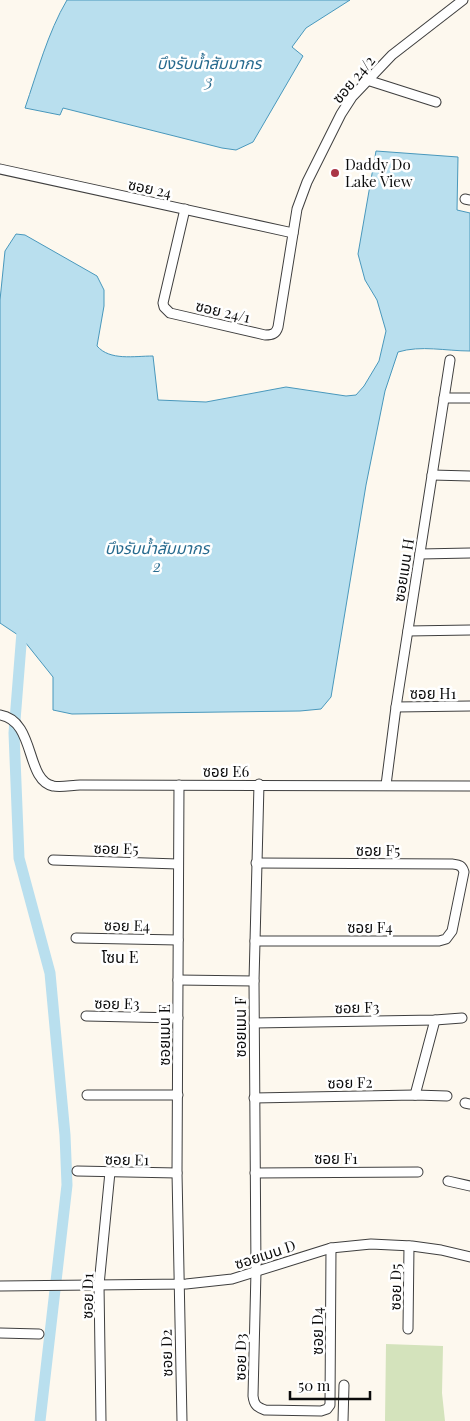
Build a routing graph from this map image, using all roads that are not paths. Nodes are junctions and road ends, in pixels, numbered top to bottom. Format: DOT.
graph roads {
  1 [pos="463,0"];
  2 [pos="367,80"];
  3 [pos="436,102"];
  4 [pos="0,169"];
  5 [pos="185,210"];
  6 [pos="293,233"];
  7 [pos="450,360"];
  8 [pos="444,398"];
  9 [pos="470,398"];
  10 [pos="432,475"];
  11 [pos="470,476"];
  12 [pos="470,553"];
  13 [pos="420,554"];
  14 [pos="470,630"];
  15 [pos="408,631"];
  16 [pos="470,706"];
  17 [pos="396,707"];
  18 [pos="4,716"];
  19 [pos="259,784"];
  20 [pos="179,785"];
  21 [pos="386,785"];
  22 [pos="470,786"];
  23 [pos="53,860"];
  24 [pos="256,863"];
  25 [pos="178,864"];
  26 [pos="458,902"];
  27 [pos="76,938"];
  28 [pos="178,940"];
  29 [pos="255,941"];
  30 [pos="178,980"];
  31 [pos="254,981"];
  32 [pos="86,1016"];
  33 [pos="178,1018"];
  34 [pos="462,1018"];
  35 [pos="435,1020"];
  36 [pos="254,1023"];
  37 [pos="87,1095"];
  38 [pos="178,1095"];
  39 [pos="415,1095"];
  40 [pos="447,1096"];
  41 [pos="254,1098"];
  42 [pos="76,1171"];
  43 [pos="110,1172"];
  44 [pos="418,1172"];
  45 [pos="177,1173"];
  46 [pos="254,1173"];
  47 [pos="448,1181"];
  48 [pos="470,1186"];
  49 [pos="409,1246"];
  50 [pos="331,1248"];
  51 [pos="470,1257"];
  52 [pos="256,1271"];
  53 [pos="99,1285"];
  54 [pos="178,1285"];
  55 [pos="0,1286"];
  56 [pos="408,1329"];
  57 [pos="0,1333"];
  58 [pos="40,1334"];
  59 [pos="344,1385"];
  60 [pos="293,1411"];
  61 [pos="101,1421"];
  62 [pos="182,1421"];
  63 [pos="342,1421"];
  1 -- 2 [label="street, ซอย 24/2"];
  2 -- 3 [label="street"];
  2 -- 6 [label="street, ซอย 24/2"];
  4 -- 5 [label="street, ซอย 24"];
  5 -- 6 [label="street, ซอย 24"];
  5 -- 6 [label="street, ซอย 24/1"];
  7 -- 8 [label="street, ซอยเมน H"];
  8 -- 9 [label="street"];
  8 -- 10 [label="street, ซอยเมน H"];
  10 -- 11 [label="street"];
  10 -- 13 [label="street, ซอยเมน H"];
  12 -- 13 [label="street"];
  13 -- 15 [label="street, ซอยเมน H"];
  14 -- 15 [label="street"];
  15 -- 17 [label="street, ซอยเมน H"];
  16 -- 17 [label="street, ซอย H1"];
  17 -- 21 [label="street, ซอยเมน H"];
  18 -- 20 [label="street, ซอย E6"];
  19 -- 20 [label="street, ซอย E6"];
  19 -- 21 [label="street, ซอย E6"];
  19 -- 24 [label="street, ซอยเมน F"];
  20 -- 25 [label="street, ซอยเมน E"];
  21 -- 22 [label="street, ซอย E6"];
  23 -- 25 [label="street, ซอย E5"];
  24 -- 26 [label="street, ซอย F5"];
  24 -- 29 [label="street, ซอยเมน F"];
  25 -- 28 [label="street, ซอยเมน E"];
  26 -- 29 [label="street, ซอย F4"];
  27 -- 28 [label="street, ซอย E4"];
  28 -- 30 [label="street, ซอยเมน E"];
  29 -- 31 [label="street, ซอยเมน F"];
  30 -- 31 [label="street"];
  30 -- 33 [label="street, ซอยเมน E"];
  31 -- 36 [label="street, ซอยเมน F"];
  32 -- 33 [label="street, ซอย E3"];
  33 -- 38 [label="street, ซอยเมน E"];
  34 -- 35 [label="street, ซอย F3"];
  35 -- 36 [label="street, ซอย F3"];
  35 -- 39 [label="street"];
  36 -- 41 [label="street, ซอยเมน F"];
  37 -- 38 [label="street"];
  38 -- 45 [label="street, ซอยเมน E"];
  39 -- 40 [label="street, ซอย F2"];
  39 -- 41 [label="street, ซอย F2"];
  41 -- 46 [label="street, ซอยเมน F"];
  42 -- 43 [label="street, ซอย E1"];
  43 -- 45 [label="street, ซอย E1"];
  43 -- 53 [label="street, ซอย D1"];
  44 -- 46 [label="street, ซอย F1"];
  45 -- 54 [label="street, ซอยเมน E"];
  46 -- 52 [label="street, ซอยเมน F"];
  47 -- 48 [label="street"];
  49 -- 50 [label="street, ซอยเมน D"];
  49 -- 51 [label="street, ซอยเมน D"];
  49 -- 56 [label="street, ซอย D5"];
  50 -- 52 [label="street, ซอยเมน D"];
  50 -- 60 [label="street, ซอย D4"];
  52 -- 54 [label="street, ซอยเมน D"];
  52 -- 60 [label="street, ซอย D3"];
  53 -- 54 [label="street, ซอยเมน D"];
  53 -- 55 [label="street, ซอยเมน D"];
  53 -- 61 [label="street, ซอย D1"];
  54 -- 62 [label="street, ซอย D2"];
  57 -- 58 [label="street"];
  59 -- 63 [label="street"];
}
